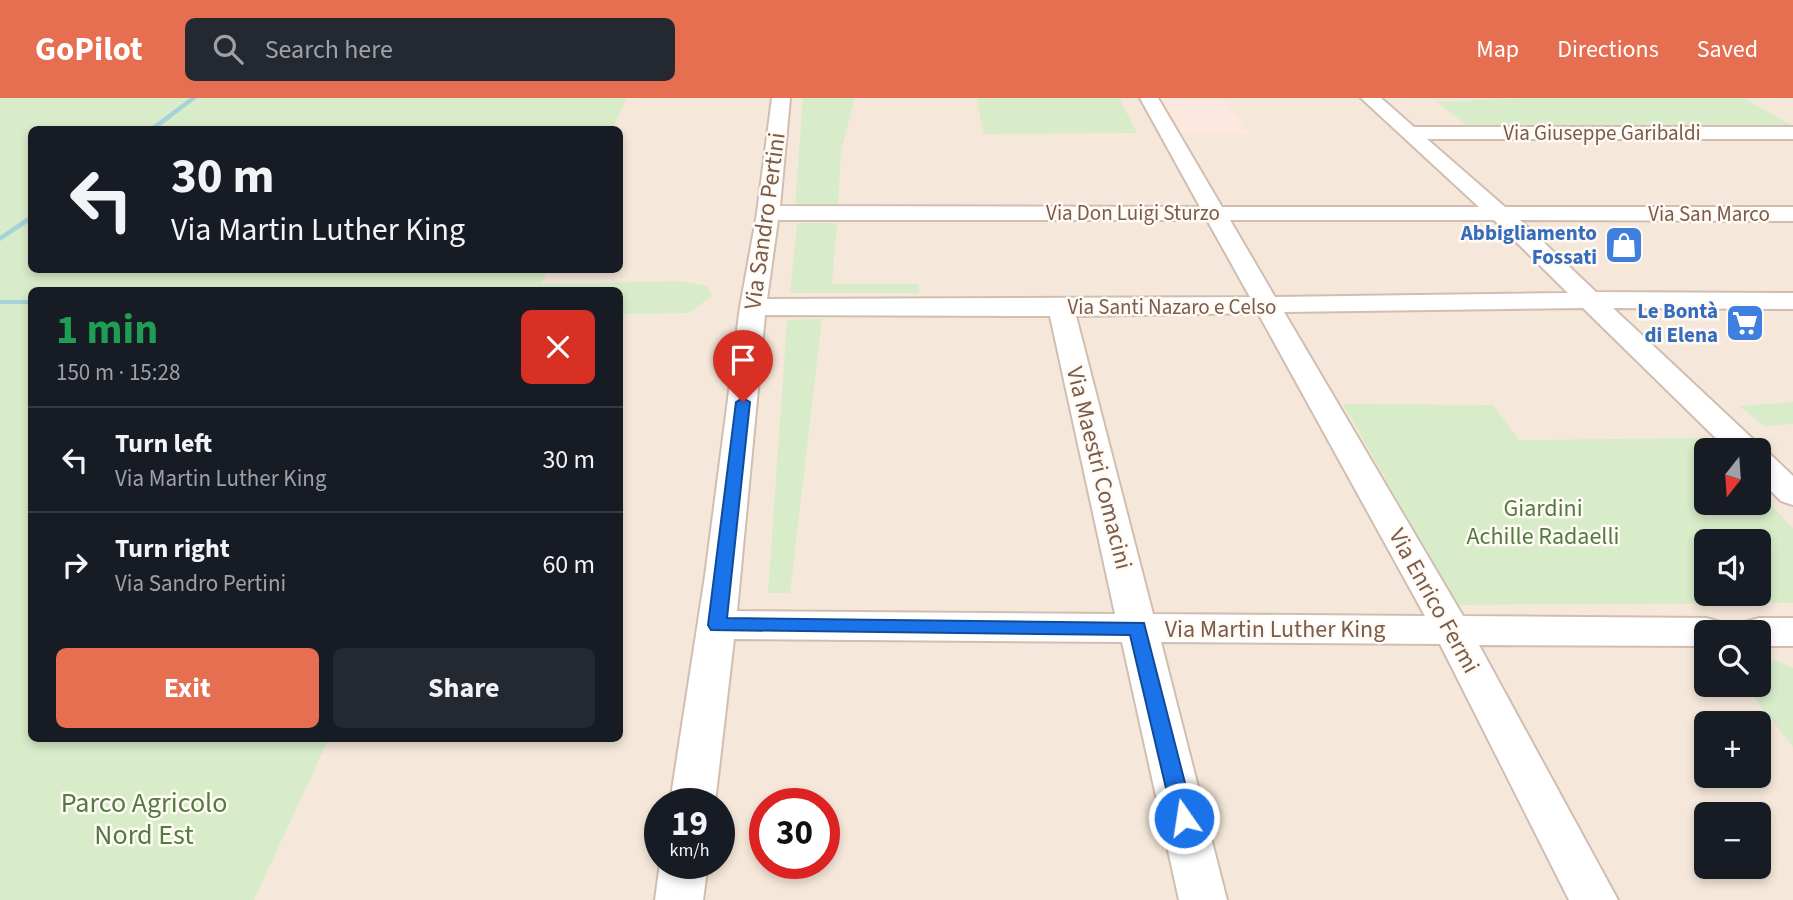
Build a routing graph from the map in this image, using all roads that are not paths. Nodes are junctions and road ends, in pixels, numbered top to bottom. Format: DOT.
graph roads {
  1 [pos="781,98"];
  2 [pos="1149,98"];
  3 [pos="1370,98"];
  4 [pos="1412,134"];
  5 [pos="1793,134"];
  6 [pos="768,213"];
  7 [pos="1213,213"];
  8 [pos="1499,213"];
  9 [pos="1793,214"];
  10 [pos="1590,300"];
  11 [pos="1793,301"];
  12 [pos="1266,306"];
  13 [pos="753,307"];
  14 [pos="1061,308"];
  15 [pos="1734,438"];
  16 [pos="1771,473"];
  17 [pos="1793,494"];
  18 [pos="717,625"];
  19 [pos="1138,628"];
  20 [pos="1452,630"];
  21 [pos="1694,632"];
  22 [pos="1771,632"];
  23 [pos="1793,632"];
  24 [pos="694,788"];
  25 [pos="682,879"];
  26 [pos="679,900"];
  27 [pos="1203,900"];
  28 [pos="1594,900"];
  1 -- 6 [label="street, Via Sandro Pertini"];
  2 -- 7 [label="street, Via Enrico Fermi"];
  3 -- 4 [label="street"];
  4 -- 5 [label="street, Via Giuseppe Garibaldi"];
  4 -- 8 [label="street"];
  6 -- 7 [label="street, Via Don Luigi Sturzo"];
  6 -- 13 [label="street, Via Sandro Pertini"];
  7 -- 8 [label="street, Via Don Luigi Sturzo"];
  7 -- 12 [label="street, Via Enrico Fermi"];
  8 -- 9 [label="street, Via San Marco"];
  8 -- 10 [label="street"];
  10 -- 11 [label="street, Via Santi Nazaro e Celso"];
  10 -- 12 [label="street, Via Santi Nazaro e Celso"];
  10 -- 15 [label="street"];
  12 -- 14 [label="street, Via Santi Nazaro e Celso"];
  12 -- 20 [label="street, Via Enrico Fermi"];
  13 -- 14 [label="street, Via Santi Nazaro e Celso"];
  13 -- 18 [label="street, Via Sandro Pertini"];
  14 -- 19 [label="street, Via Maestri Comacini"];
  16 -- 17 [label="street"];
  18 -- 19 [label="street, Via Martin Luther King"];
  18 -- 24 [label="street, Via Sandro Pertini"];
  19 -- 20 [label="street, Via Martin Luther King"];
  19 -- 27 [label="street, Via Maestri Comacini"];
  20 -- 21 [label="street, Via Martin Luther King"];
  20 -- 28 [label="street, Via Enrico Fermi"];
  22 -- 23 [label="street"];
  25 -- 26 [label="street"];
}
